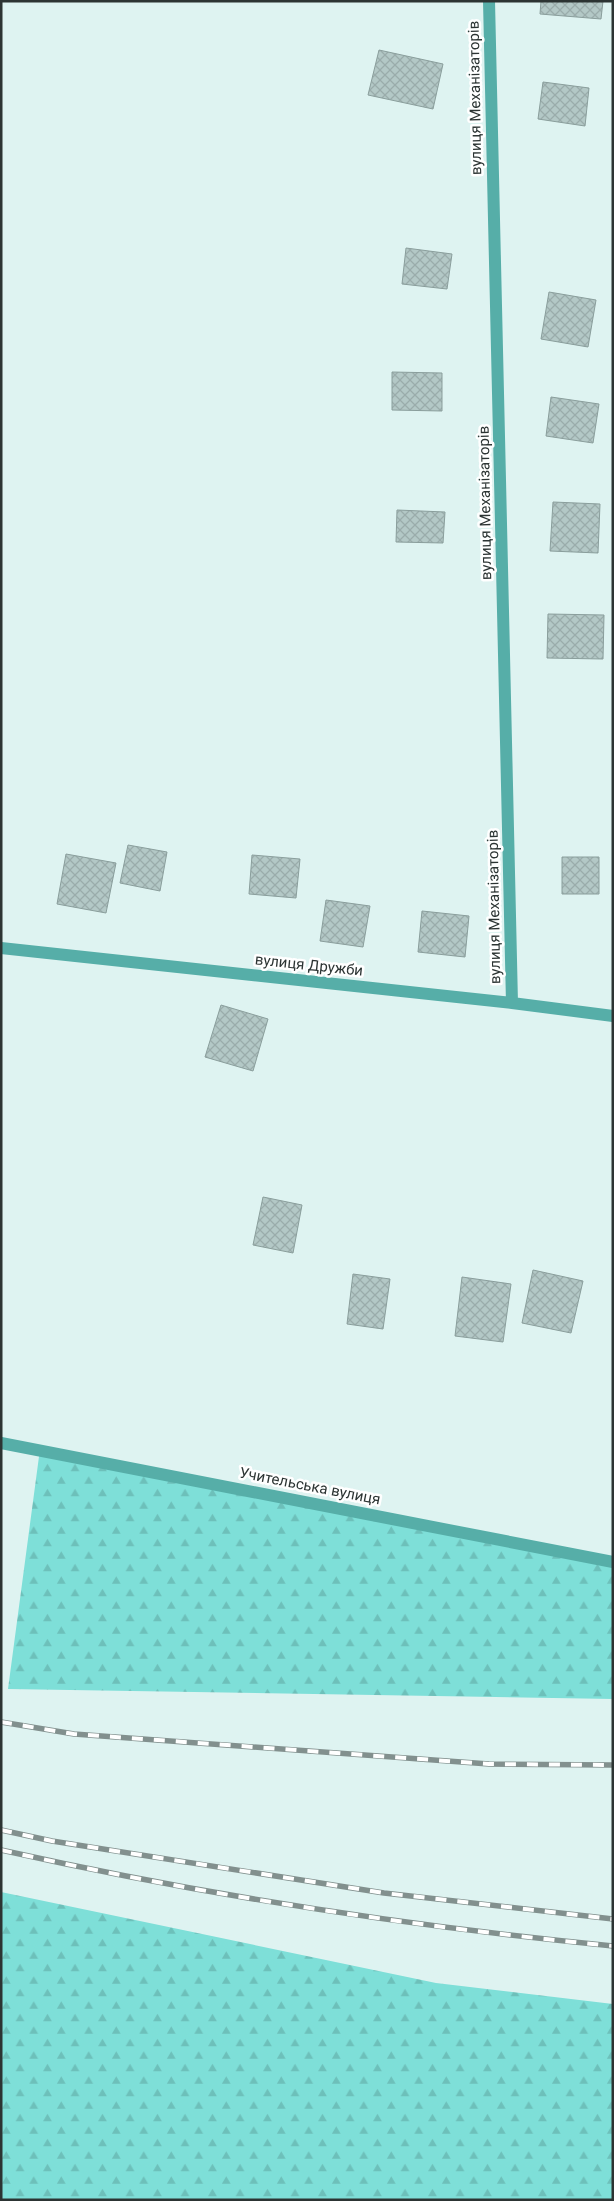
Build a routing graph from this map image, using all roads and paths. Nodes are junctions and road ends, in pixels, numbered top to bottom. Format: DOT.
graph roads {
  1 [pos="489,1"];
  2 [pos="1,948"];
  3 [pos="512,1003"];
  4 [pos="613,1016"];
  5 [pos="1,1443"];
  6 [pos="613,1562"];
  1 -- 3 [label="street, вулиця Механізаторів"];
  2 -- 3 [label="street, вулиця Дружби"];
  3 -- 4 [label="street, вулиця Дружби"];
  5 -- 6 [label="street, Учительська вулиця"];
}
